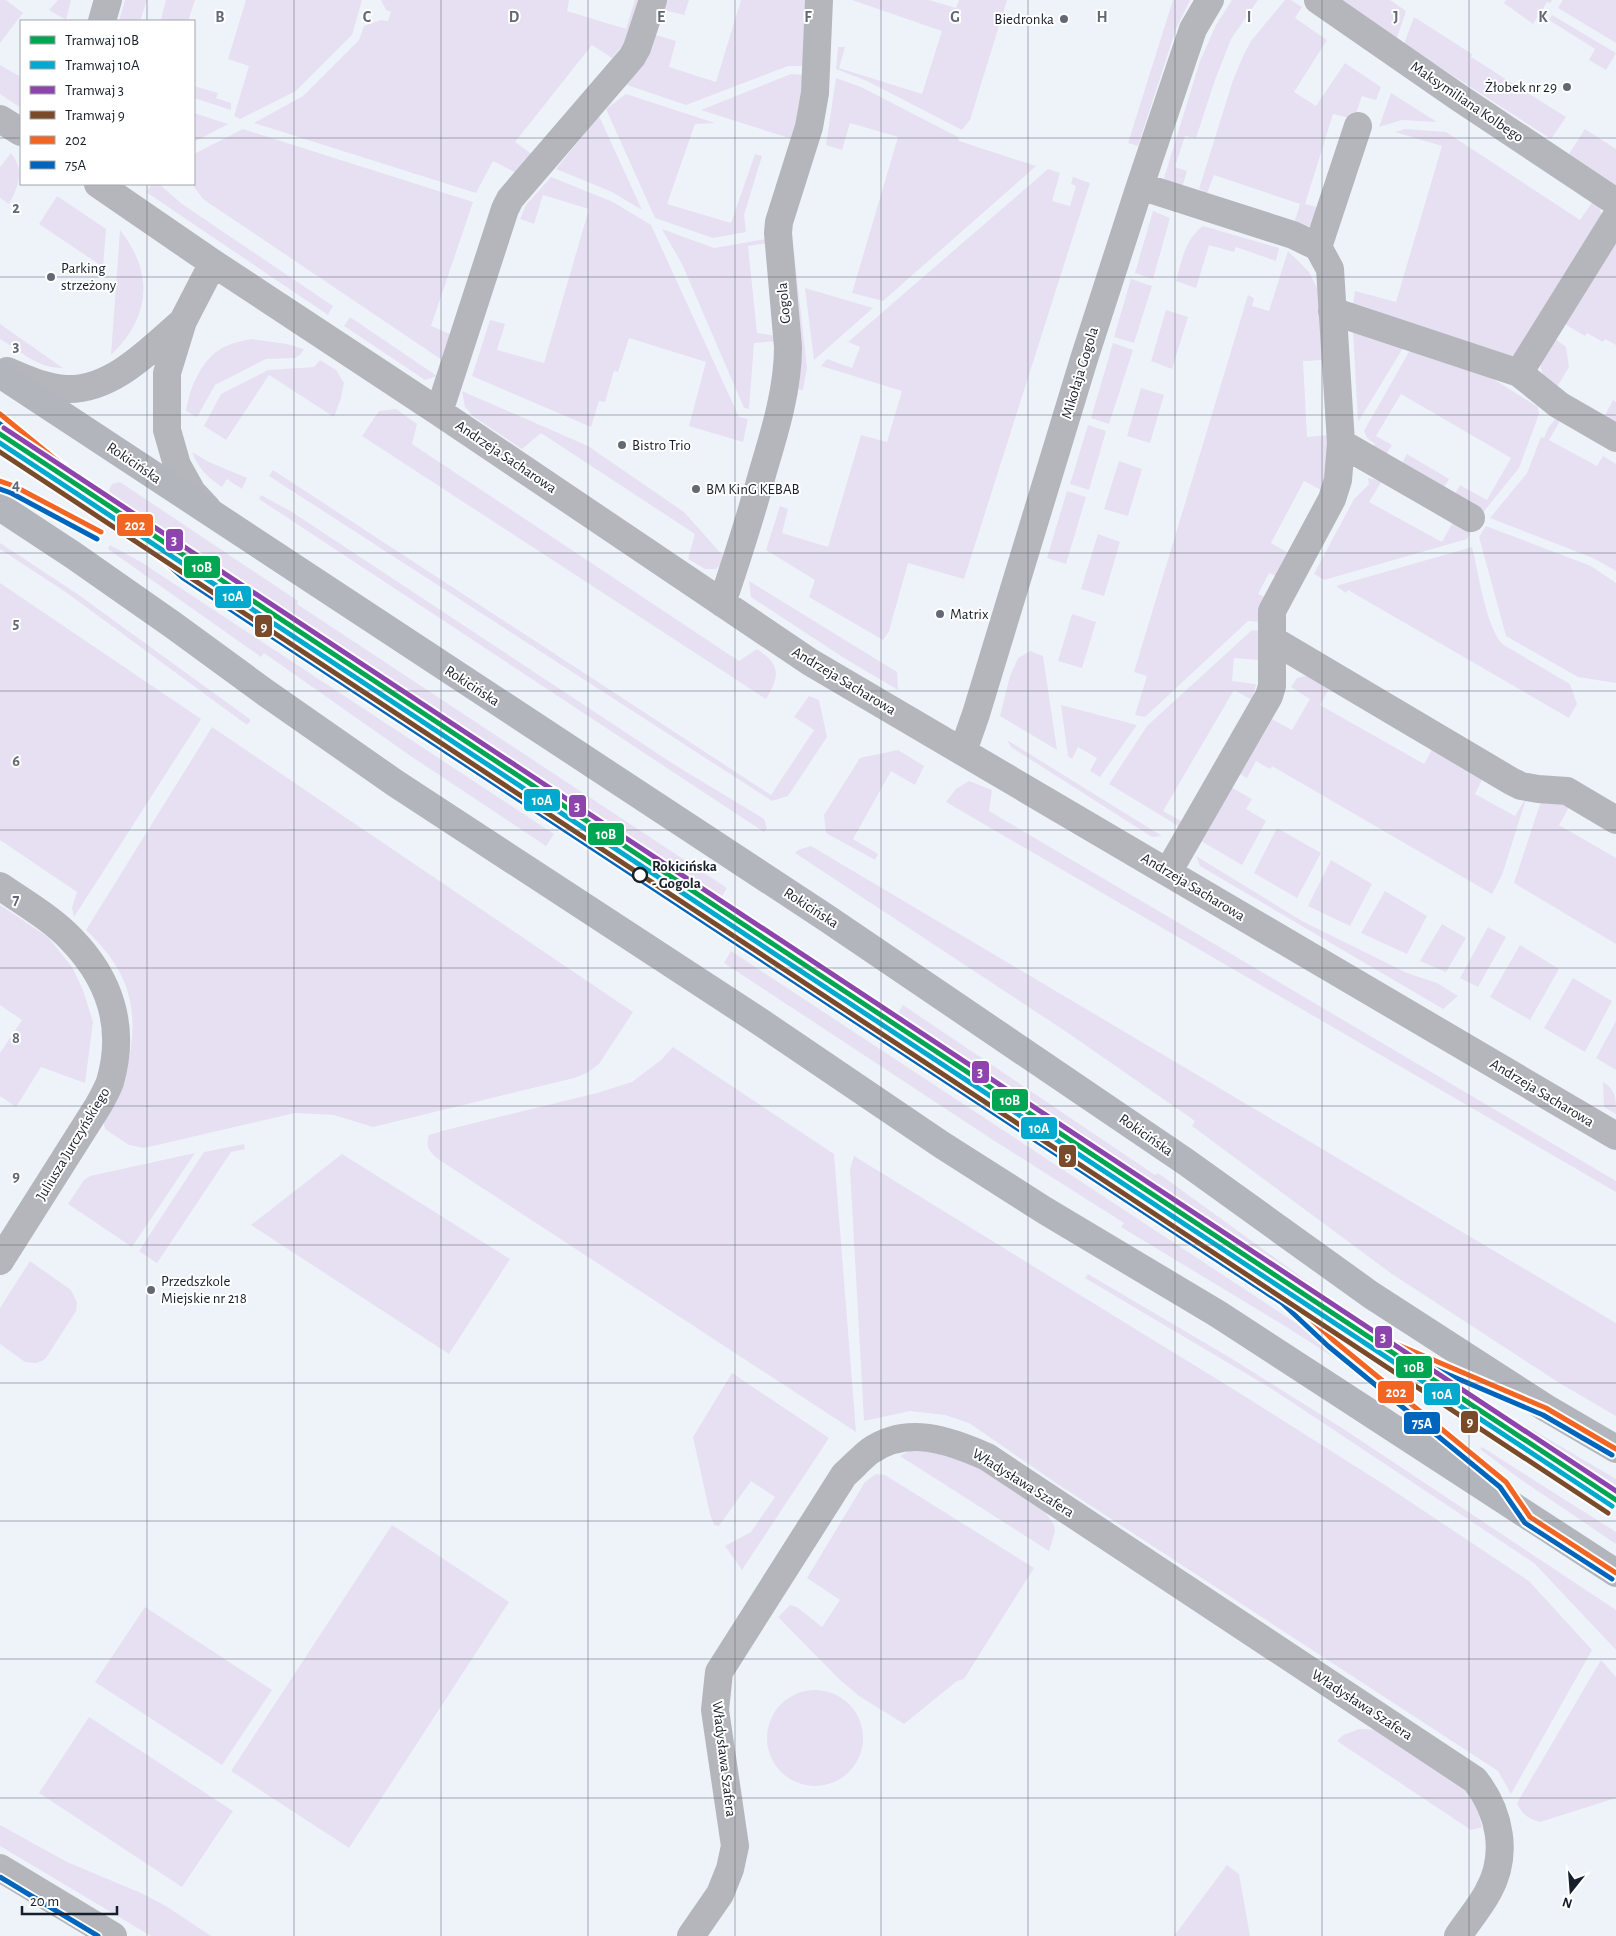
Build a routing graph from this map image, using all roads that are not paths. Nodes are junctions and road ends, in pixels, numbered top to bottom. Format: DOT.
graph roads {
  1 [pos="108,0"];
  2 [pos="653,0"];
  3 [pos="819,0"];
  4 [pos="1210,0"];
  5 [pos="1318,0"];
  6 [pos="102,20"];
  7 [pos="0,119"];
  8 [pos="1358,126"];
  9 [pos="20,131"];
  10 [pos="99,185"];
  11 [pos="1140,186"];
  12 [pos="1616,202"];
  13 [pos="1616,216"];
  14 [pos="1318,247"];
  15 [pos="212,262"];
  16 [pos="1332,311"];
  17 [pos="183,321"];
  18 [pos="0,368"];
  19 [pos="0,374"];
  20 [pos="1519,374"];
  21 [pos="439,412"];
  22 [pos="1616,438"];
  23 [pos="1341,443"];
  24 [pos="0,507"];
  25 [pos="212,515"];
  26 [pos="1470,518"];
  27 [pos="722,603"];
  28 [pos="1272,640"];
  29 [pos="963,751"];
  30 [pos="1616,820"];
  31 [pos="1168,872"];
  32 [pos="0,886"];
  33 [pos="1616,1136"];
  34 [pos="0,1261"];
  35 [pos="1616,1449"];
  36 [pos="1616,1573"];
  37 [pos="0,1868"];
  38 [pos="113,1936"];
  39 [pos="691,1936"];
  40 [pos="1458,1936"];
  1 -- 6 [label="street"];
  2 -- 21 [label="street"];
  3 -- 27 [label="street, Gogola"];
  4 -- 11 [label="street, Mikołaja Gogola"];
  5 -- 12 [label="street, Maksymiliana Kolbego"];
  7 -- 9 [label="street"];
  8 -- 14 [label="street"];
  10 -- 15 [label="street, Andrzeja Sacharowa"];
  11 -- 14 [label="street"];
  11 -- 29 [label="street, Mikołaja Gogola"];
  13 -- 20 [label="street"];
  14 -- 16 [label="street"];
  15 -- 17 [label="street"];
  15 -- 21 [label="street, Andrzeja Sacharowa"];
  16 -- 20 [label="street"];
  16 -- 23 [label="street"];
  17 -- 18 [label="street"];
  17 -- 25 [label="street"];
  19 -- 25 [label="main road, Rokicińska"];
  20 -- 22 [label="street"];
  21 -- 27 [label="street, Andrzeja Sacharowa"];
  23 -- 26 [label="street"];
  23 -- 28 [label="street"];
  24 -- 36 [label="main road"];
  25 -- 35 [label="main road, Rokicińska"];
  27 -- 29 [label="street, Andrzeja Sacharowa"];
  28 -- 30 [label="street"];
  28 -- 31 [label="street"];
  29 -- 31 [label="street, Andrzeja Sacharowa"];
  31 -- 33 [label="street, Andrzeja Sacharowa"];
  32 -- 34 [label="street, Juliusza Jurczyńskiego"];
  37 -- 38 [label="street"];
  39 -- 40 [label="street, Władysława Szafera"];
}
